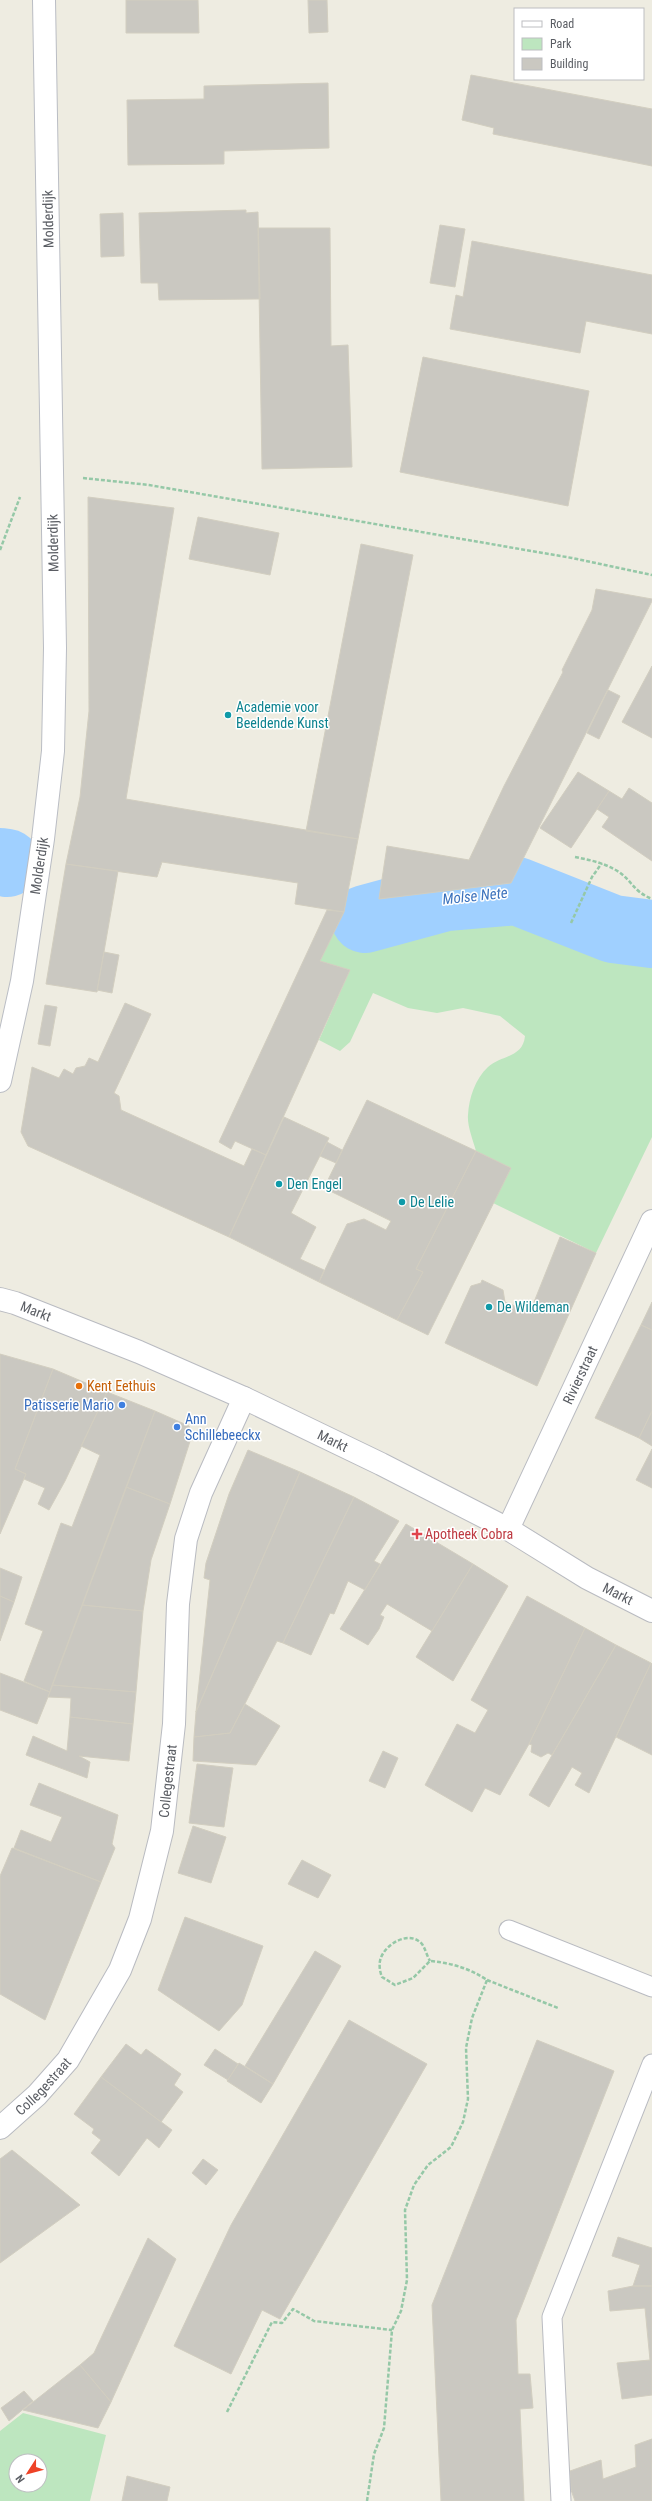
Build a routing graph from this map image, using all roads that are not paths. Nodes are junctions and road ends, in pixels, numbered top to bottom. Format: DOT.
graph roads {
  1 [pos="44,0"];
  2 [pos="0,1081"];
  3 [pos="652,1221"];
  4 [pos="0,1299"];
  5 [pos="244,1398"];
  6 [pos="508,1529"];
  7 [pos="652,1611"];
  8 [pos="509,1930"];
  9 [pos="652,1987"];
  10 [pos="652,2064"];
  11 [pos="0,2128"];
  12 [pos="561,2501"];
  1 -- 2 [label="street, Molderdijk"];
  3 -- 6 [label="street, Rivierstraat"];
  4 -- 5 [label="street, Markt"];
  5 -- 6 [label="street, Markt"];
  5 -- 11 [label="street, Collegestraat"];
  6 -- 7 [label="street, Markt"];
  8 -- 9 [label="lane"];
  10 -- 12 [label="lane"];
}
